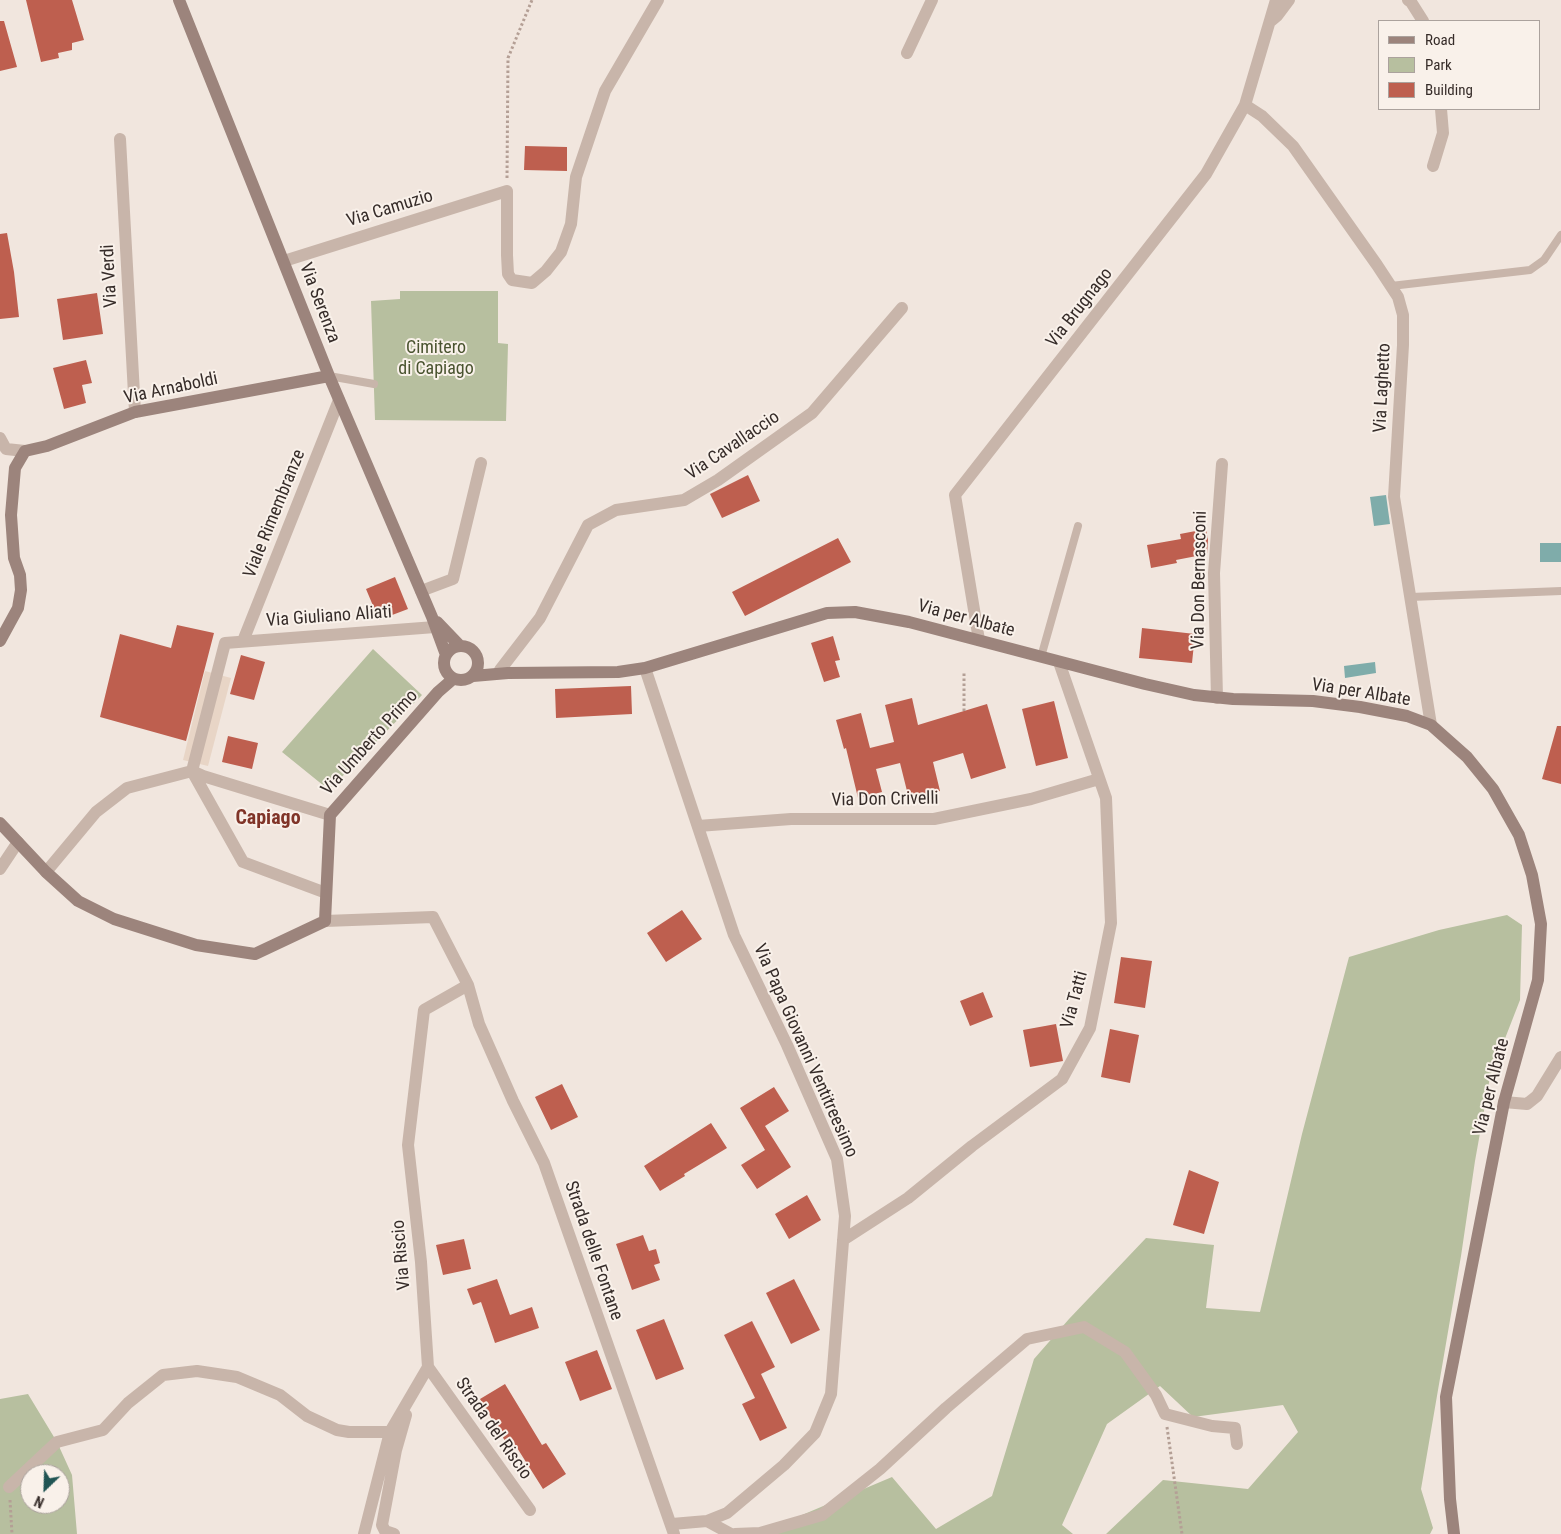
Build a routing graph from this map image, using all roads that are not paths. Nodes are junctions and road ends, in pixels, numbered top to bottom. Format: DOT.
graph roads {
  1 [pos="179,0"];
  2 [pos="658,0"];
  3 [pos="932,0"];
  4 [pos="1276,0"];
  5 [pos="1289,0"];
  6 [pos="1408,0"];
  7 [pos="1422,20"];
  8 [pos="1269,22"];
  9 [pos="907,53"];
  10 [pos="1245,106"];
  11 [pos="1441,110"];
  12 [pos="120,139"];
  13 [pos="1433,166"];
  14 [pos="1561,235"];
  15 [pos="284,261"];
  16 [pos="1391,286"];
  17 [pos="902,308"];
  18 [pos="329,376"];
  19 [pos="374,384"];
  20 [pos="339,400"];
  21 [pos="135,412"];
  22 [pos="0,438"];
  23 [pos="25,452"];
  24 [pos="481,463"];
  25 [pos="1222,464"];
  26 [pos="6,516"];
  27 [pos="1078,526"];
  28 [pos="420,591"];
  29 [pos="1561,591"];
  30 [pos="1411,597"];
  31 [pos="434,622"];
  32 [pos="2,636"];
  33 [pos="979,640"];
  34 [pos="243,641"];
  35 [pos="460,646"];
  36 [pos="446,655"];
  37 [pos="1041,657"];
  38 [pos="478,660"];
  39 [pos="1059,662"];
  40 [pos="645,668"];
  41 [pos="504,671"];
  42 [pos="473,676"];
  43 [pos="453,679"];
  44 [pos="1217,698"];
  45 [pos="1431,725"];
  46 [pos="192,771"];
  47 [pos="1100,779"];
  48 [pos="330,815"];
  49 [pos="0,822"];
  50 [pos="698,826"];
  51 [pos="18,842"];
  52 [pos="0,869"];
  53 [pos="46,872"];
  54 [pos="326,893"];
  55 [pos="326,921"];
  56 [pos="468,985"];
  57 [pos="1561,1057"];
  58 [pos="1504,1102"];
  59 [pos="843,1240"];
  60 [pos="428,1367"];
  61 [pos="411,1396"];
  62 [pos="390,1432"];
  63 [pos="1237,1444"];
  64 [pos="9,1487"];
  65 [pos="530,1510"];
  66 [pos="707,1521"];
  67 [pos="673,1529"];
  68 [pos="364,1534"];
  69 [pos="394,1534"];
  70 [pos="731,1534"];
  71 [pos="735,1534"];
  72 [pos="1454,1534"];
  1 -- 15 [label="street, Via Serenza"];
  2 -- 15 [label="street, Via Camuzio"];
  3 -- 9 [label="street"];
  4 -- 8 [label="street, Via Brugnago"];
  5 -- 8 [label="street"];
  6 -- 7 [label="street"];
  8 -- 10 [label="street, Via Brugnago"];
  10 -- 16 [label="street, Via Laghetto"];
  10 -- 33 [label="street, Via Brugnago"];
  11 -- 13 [label="street"];
  12 -- 21 [label="street, Via Verdi"];
  14 -- 16 [label="lane"];
  15 -- 18 [label="street, Via Serenza"];
  16 -- 30 [label="street, Via Laghetto"];
  17 -- 41 [label="street, Via Cavallaccio"];
  18 -- 19 [label="lane"];
  18 -- 20 [label="street, Via Serenza"];
  18 -- 21 [label="street, Via Arnaboldi"];
  20 -- 28 [label="street, Via Serenza"];
  20 -- 34 [label="street, Viale Rimembranze"];
  21 -- 23 [label="street, Via Arnaboldi"];
  22 -- 23 [label="street"];
  23 -- 26 [label="street"];
  24 -- 28 [label="street"];
  25 -- 44 [label="street, Via Don Bernasconi"];
  26 -- 32 [label="street"];
  27 -- 37 [label="lane"];
  28 -- 31 [label="street, Via Serenza"];
  29 -- 30 [label="lane"];
  30 -- 45 [label="street, Via Laghetto"];
  31 -- 34 [label="street, Via Giuliano Aliati"];
  31 -- 35 [label="street, Via Serenza"];
  31 -- 36 [label="street, Via Serenza"];
  33 -- 37 [label="street, Via per Albate"];
  33 -- 40 [label="street, Via per Albate"];
  34 -- 46 [label="street, Via Giuliano Aliati"];
  35 -- 36 [label="street"];
  35 -- 38 [label="street"];
  36 -- 43 [label="street"];
  37 -- 39 [label="street, Via per Albate"];
  38 -- 41 [label="street, Via per Albate"];
  38 -- 42 [label="street"];
  39 -- 44 [label="street, Via per Albate"];
  39 -- 47 [label="street, Via Tatti"];
  40 -- 41 [label="street, Via per Albate"];
  40 -- 50 [label="street, Via Papa Giovanni Ventitreesimo"];
  41 -- 42 [label="street, Via per Albate"];
  42 -- 43 [label="street"];
  43 -- 48 [label="street, Via Umberto Primo"];
  44 -- 45 [label="street, Via per Albate"];
  45 -- 58 [label="street, Via per Albate"];
  46 -- 48 [label="street"];
  46 -- 53 [label="street"];
  46 -- 54 [label="street"];
  47 -- 50 [label="street, Via Don Crivelli"];
  47 -- 59 [label="street, Via Tatti"];
  48 -- 54 [label="street, Via Umberto Primo"];
  49 -- 51 [label="street"];
  50 -- 59 [label="street, Via Papa Giovanni Ventitreesimo"];
  51 -- 52 [label="street"];
  51 -- 53 [label="street"];
  53 -- 55 [label="street"];
  54 -- 55 [label="street, Via Umberto Primo"];
  55 -- 56 [label="street, Strada delle Fontane"];
  56 -- 60 [label="street, Via Riscio"];
  56 -- 67 [label="street, Strada delle Fontane"];
  57 -- 58 [label="street"];
  58 -- 72 [label="street, Via per Albate"];
  59 -- 66 [label="street, Via Papa Giovanni Ventitreesimo"];
  60 -- 61 [label="street"];
  60 -- 65 [label="street, Strada del Riscio"];
  61 -- 62 [label="street"];
  61 -- 69 [label="street"];
  62 -- 64 [label="street"];
  62 -- 68 [label="street"];
  63 -- 71 [label="street"];
  66 -- 67 [label="street, Via Papa Giovanni Ventitreesimo"];
  66 -- 70 [label="street"];
}
